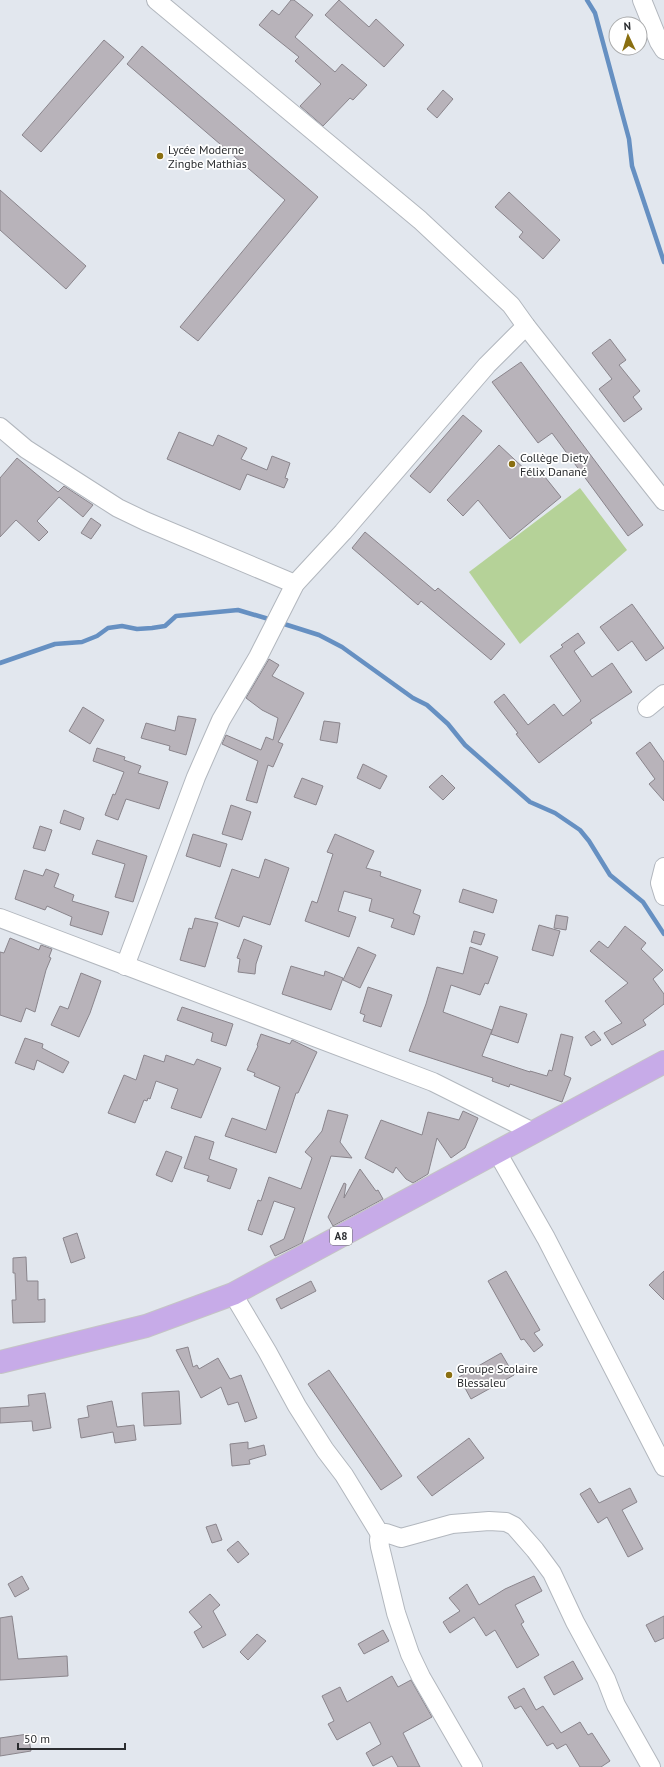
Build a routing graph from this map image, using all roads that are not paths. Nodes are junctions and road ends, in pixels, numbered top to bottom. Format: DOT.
graph roads {
  1 [pos="156,0"];
  2 [pos="642,0"];
  3 [pos="664,50"];
  4 [pos="526,326"];
  5 [pos="0,427"];
  6 [pos="664,501"];
  7 [pos="295,584"];
  8 [pos="664,694"];
  9 [pos="647,708"];
  10 [pos="664,867"];
  11 [pos="664,896"];
  12 [pos="0,918"];
  13 [pos="125,966"];
  14 [pos="664,1062"];
  15 [pos="533,1132"];
  16 [pos="497,1152"];
  17 [pos="233,1294"];
  18 [pos="0,1362"];
  19 [pos="664,1467"];
  20 [pos="380,1534"];
  21 [pos="473,1767"];
  22 [pos="651,1767"];
  1 -- 4 [label="street"];
  2 -- 3 [label="street"];
  4 -- 6 [label="street"];
  4 -- 7 [label="street"];
  5 -- 7 [label="street"];
  7 -- 13 [label="street"];
  8 -- 9 [label="street"];
  10 -- 11 [label="street"];
  12 -- 13 [label="street"];
  13 -- 15 [label="street"];
  14 -- 15 [label="main road, A8"];
  15 -- 16 [label="main road, A8"];
  16 -- 17 [label="main road, A8"];
  16 -- 19 [label="street"];
  17 -- 18 [label="main road, A8"];
  17 -- 20 [label="street"];
  20 -- 21 [label="street"];
  20 -- 22 [label="street"];
}
